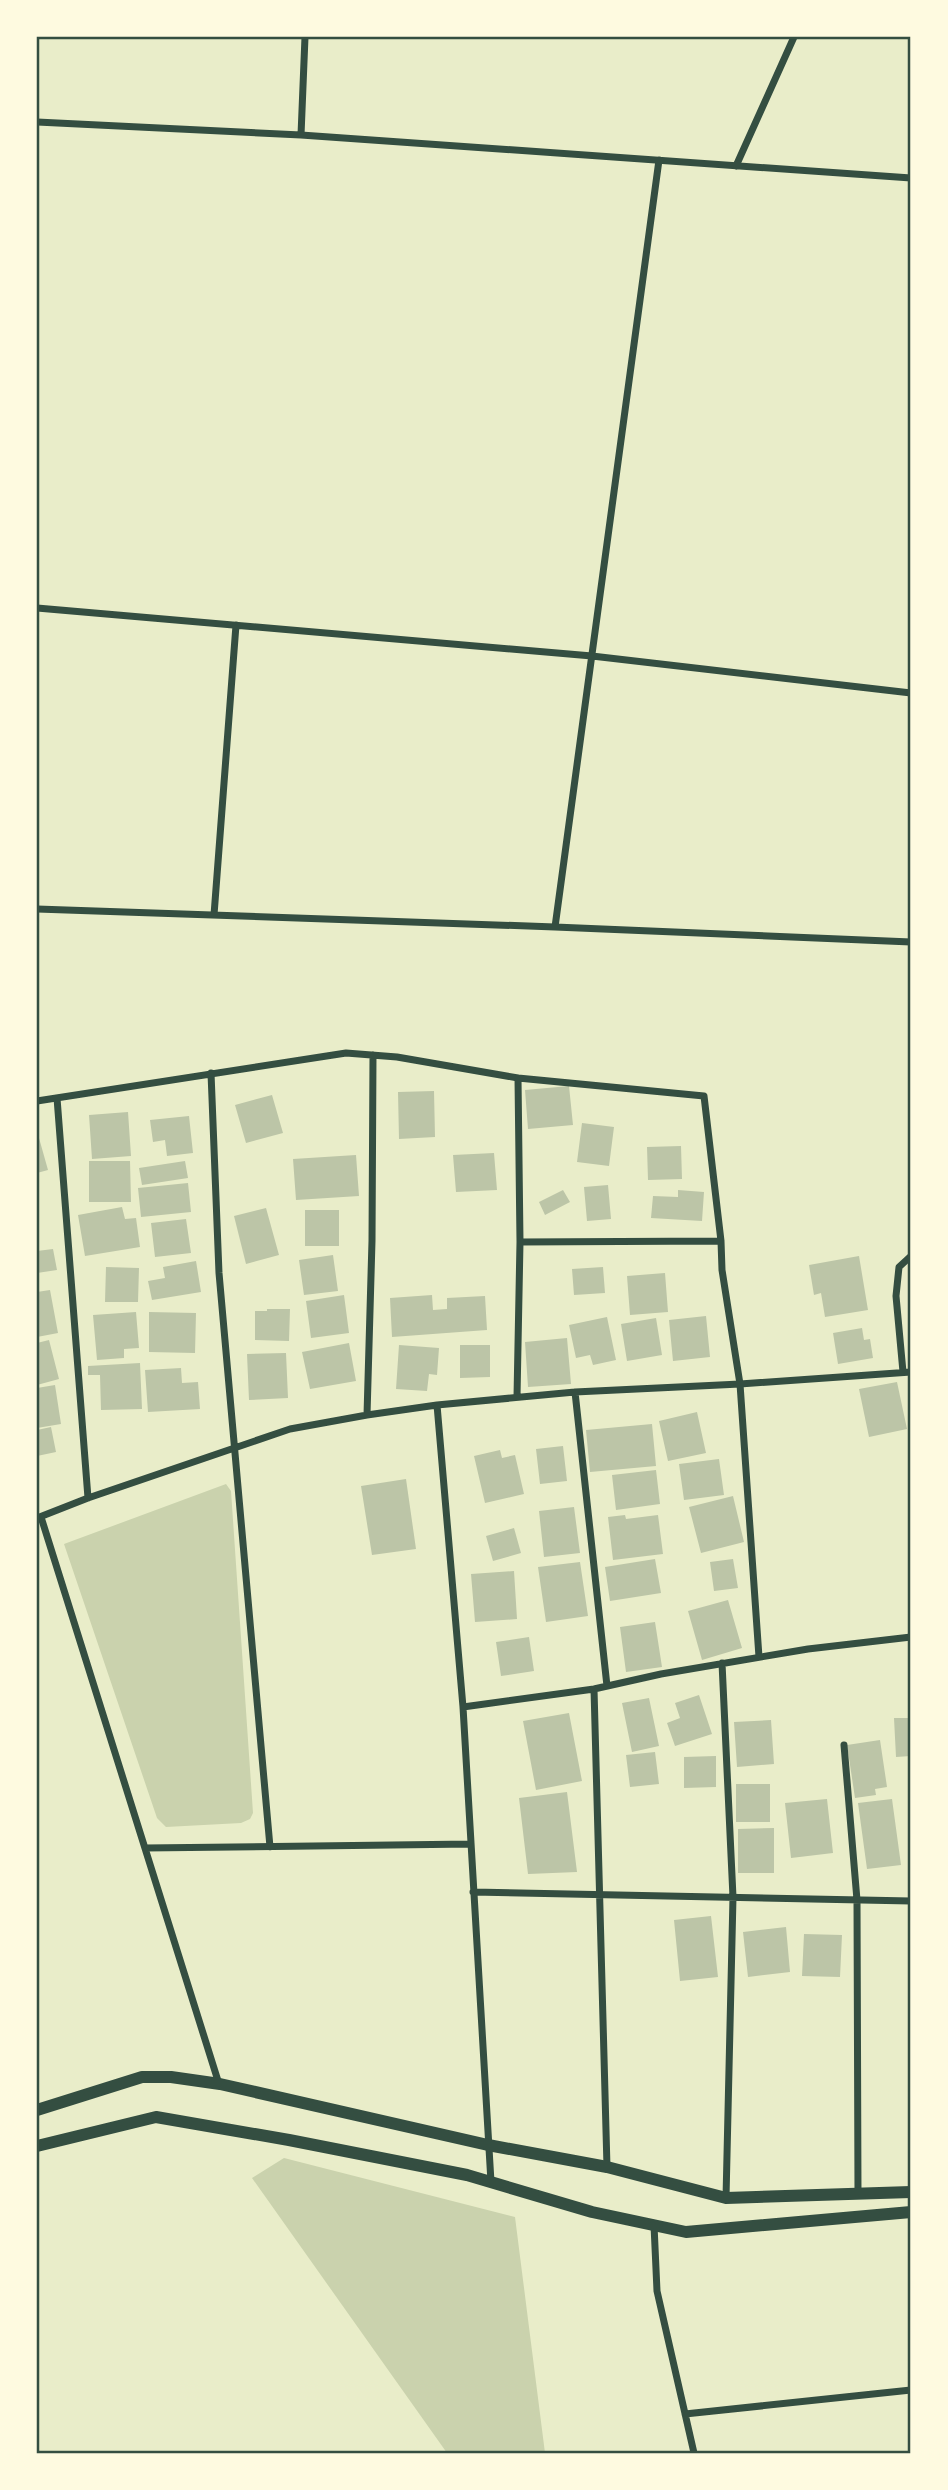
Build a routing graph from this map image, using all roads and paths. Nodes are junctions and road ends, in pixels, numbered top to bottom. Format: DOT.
graph roads {
  1 [pos="305,37"];
  2 [pos="794,37"];
  3 [pos="37,122"];
  4 [pos="301,135"];
  5 [pos="659,160"];
  6 [pos="736,166"];
  7 [pos="911,178"];
  8 [pos="37,608"];
  9 [pos="236,625"];
  10 [pos="592,656"];
  11 [pos="911,693"];
  12 [pos="37,909"];
  13 [pos="214,915"];
  14 [pos="555,927"];
  15 [pos="911,942"];
  16 [pos="373,1055"];
  17 [pos="211,1073"];
  18 [pos="518,1078"];
  19 [pos="58,1098"];
  20 [pos="37,1101"];
  21 [pos="721,1241"];
  22 [pos="520,1242"];
  23 [pos="911,1256"];
  24 [pos="907,1372"];
  25 [pos="740,1384"];
  26 [pos="575,1391"];
  27 [pos="517,1397"];
  28 [pos="437,1405"];
  29 [pos="367,1415"];
  30 [pos="236,1447"];
  31 [pos="88,1498"];
  32 [pos="39,1518"];
  33 [pos="911,1637"];
  34 [pos="760,1657"];
  35 [pos="722,1664"];
  36 [pos="607,1686"];
  37 [pos="594,1689"];
  38 [pos="463,1707"];
  39 [pos="844,1745"];
  40 [pos="471,1844"];
  41 [pos="270,1847"];
  42 [pos="145,1848"];
  43 [pos="473,1892"];
  44 [pos="598,1895"];
  45 [pos="733,1897"];
  46 [pos="858,1900"];
  47 [pos="911,1901"];
  48 [pos="220,2084"];
  49 [pos="37,2110"];
  50 [pos="488,2145"];
  51 [pos="37,2146"];
  52 [pos="607,2167"];
  53 [pos="491,2182"];
  54 [pos="911,2192"];
  55 [pos="858,2195"];
  56 [pos="726,2198"];
  57 [pos="911,2212"];
  58 [pos="654,2225"];
  59 [pos="911,2390"];
  60 [pos="685,2414"];
  61 [pos="694,2453"];
  1 -- 4 [label="street"];
  2 -- 6 [label="street"];
  3 -- 4 [label="street"];
  4 -- 5 [label="street"];
  5 -- 6 [label="street"];
  5 -- 10 [label="street"];
  6 -- 7 [label="street"];
  8 -- 9 [label="street"];
  9 -- 10 [label="street"];
  9 -- 13 [label="street"];
  10 -- 11 [label="street"];
  10 -- 14 [label="street"];
  12 -- 13 [label="street"];
  13 -- 14 [label="street"];
  14 -- 15 [label="street"];
  16 -- 17 [label="street"];
  16 -- 18 [label="street"];
  16 -- 29 [label="street"];
  17 -- 19 [label="street"];
  17 -- 30 [label="street"];
  18 -- 21 [label="street"];
  18 -- 22 [label="street"];
  19 -- 20 [label="street"];
  19 -- 31 [label="street"];
  21 -- 22 [label="street"];
  21 -- 25 [label="street"];
  22 -- 27 [label="street"];
  23 -- 24 [label="street"];
  24 -- 25 [label="street"];
  25 -- 26 [label="street"];
  25 -- 34 [label="street"];
  26 -- 27 [label="street"];
  26 -- 36 [label="street"];
  27 -- 28 [label="street"];
  28 -- 29 [label="street"];
  28 -- 38 [label="street"];
  29 -- 30 [label="street"];
  30 -- 31 [label="street"];
  30 -- 41 [label="street"];
  31 -- 32 [label="street"];
  32 -- 42 [label="street"];
  33 -- 34 [label="street"];
  34 -- 35 [label="street"];
  35 -- 36 [label="street"];
  35 -- 45 [label="street"];
  36 -- 37 [label="street"];
  37 -- 38 [label="street"];
  37 -- 44 [label="street"];
  38 -- 40 [label="street"];
  39 -- 46 [label="street"];
  40 -- 41 [label="street"];
  40 -- 43 [label="street"];
  41 -- 42 [label="street"];
  42 -- 48 [label="street"];
  43 -- 44 [label="street"];
  43 -- 50 [label="street"];
  44 -- 45 [label="street"];
  44 -- 52 [label="street"];
  45 -- 46 [label="street"];
  45 -- 56 [label="street"];
  46 -- 47 [label="street"];
  46 -- 55 [label="street"];
  48 -- 49 [label="street"];
  48 -- 50 [label="street"];
  50 -- 52 [label="street"];
  50 -- 53 [label="street"];
  51 -- 53 [label="street"];
  52 -- 56 [label="street"];
  53 -- 58 [label="street"];
  54 -- 55 [label="street"];
  55 -- 56 [label="street"];
  57 -- 58 [label="street"];
  58 -- 60 [label="street"];
  59 -- 60 [label="street"];
  60 -- 61 [label="street"];
}
